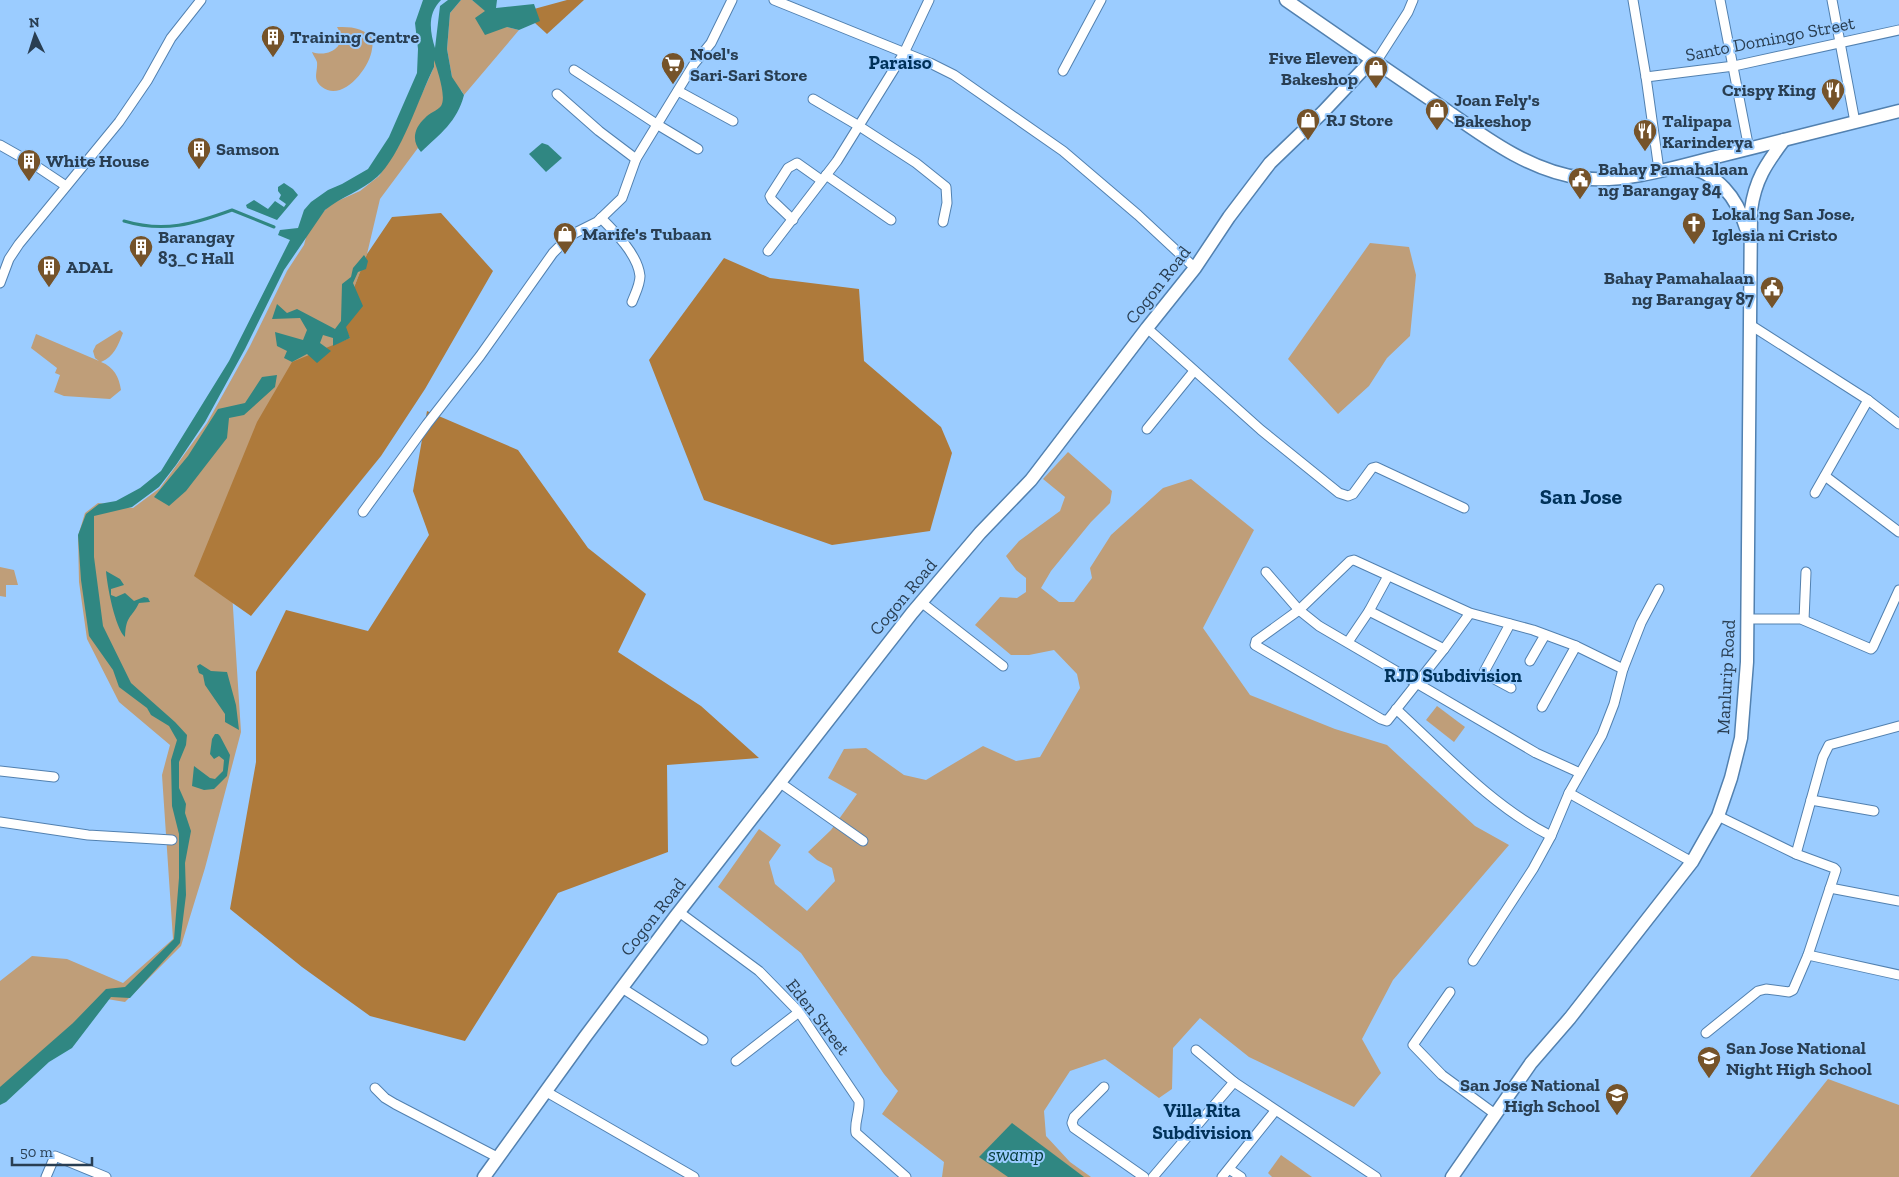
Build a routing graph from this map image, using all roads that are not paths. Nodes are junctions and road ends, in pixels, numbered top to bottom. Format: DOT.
graph roads {
  1 [pos="200,0"];
  2 [pos="732,0"];
  3 [pos="774,0"];
  4 [pos="929,0"];
  5 [pos="1101,0"];
  6 [pos="1286,0"];
  7 [pos="1413,0"];
  8 [pos="1632,0"];
  9 [pos="1720,0"];
  10 [pos="1832,0"];
  11 [pos="1899,30"];
  12 [pos="1840,43"];
  13 [pos="904,53"];
  14 [pos="1374,61"];
  15 [pos="1734,66"];
  16 [pos="574,70"];
  17 [pos="1063,71"];
  18 [pos="1646,77"];
  19 [pos="678,91"];
  20 [pos="557,94"];
  21 [pos="813,99"];
  22 [pos="1899,111"];
  23 [pos="733,121"];
  24 [pos="1854,122"];
  25 [pos="658,125"];
  26 [pos="859,126"];
  27 [pos="1784,140"];
  28 [pos="0,145"];
  29 [pos="698,149"];
  30 [pos="1749,149"];
  31 [pos="636,159"];
  32 [pos="1682,165"];
  33 [pos="1658,170"];
  34 [pos="824,177"];
  35 [pos="66,186"];
  36 [pos="601,218"];
  37 [pos="793,220"];
  38 [pos="891,220"];
  39 [pos="943,222"];
  40 [pos="1750,238"];
  41 [pos="768,251"];
  42 [pos="1195,268"];
  43 [pos="0,283"];
  44 [pos="632,302"];
  45 [pos="1749,324"];
  46 [pos="1146,328"];
  47 [pos="1194,371"];
  48 [pos="1868,400"];
  49 [pos="1899,424"];
  50 [pos="1147,429"];
  51 [pos="1825,476"];
  52 [pos="1815,493"];
  53 [pos="1464,508"];
  54 [pos="363,512"];
  55 [pos="1899,532"];
  56 [pos="1266,572"];
  57 [pos="1806,572"];
  58 [pos="1388,576"];
  59 [pos="1659,589"];
  60 [pos="1899,590"];
  61 [pos="921,602"];
  62 [pos="1300,610"];
  63 [pos="1369,611"];
  64 [pos="1470,613"];
  65 [pos="1747,619"];
  66 [pos="1804,620"];
  67 [pos="1510,624"];
  68 [pos="1545,635"];
  69 [pos="1348,642"];
  70 [pos="1576,646"];
  71 [pos="1444,648"];
  72 [pos="1530,662"];
  73 [pos="1003,666"];
  74 [pos="1623,670"];
  75 [pos="1416,683"];
  76 [pos="1511,688"];
  77 [pos="1542,707"];
  78 [pos="1396,709"];
  79 [pos="1899,726"];
  80 [pos="0,773"];
  81 [pos="1580,773"];
  82 [pos="54,777"];
  83 [pos="779,782"];
  84 [pos="1569,793"];
  85 [pos="1811,800"];
  86 [pos="1874,811"];
  87 [pos="1718,816"];
  88 [pos="0,822"];
  89 [pos="1551,836"];
  90 [pos="172,840"];
  91 [pos="863,841"];
  92 [pos="1796,854"];
  93 [pos="1692,862"];
  94 [pos="1830,888"];
  95 [pos="1899,901"];
  96 [pos="679,912"];
  97 [pos="1808,955"];
  98 [pos="1473,961"];
  99 [pos="1899,975"];
  100 [pos="622,988"];
  101 [pos="1450,992"];
  102 [pos="799,1012"];
  103 [pos="1706,1033"];
  104 [pos="703,1040"];
  105 [pos="1196,1050"];
  106 [pos="736,1061"];
  107 [pos="1234,1082"];
  108 [pos="1104,1087"];
  109 [pos="375,1088"];
  110 [pos="545,1091"];
  111 [pos="1275,1111"];
  112 [pos="1495,1114"];
  113 [pos="497,1158"];
  114 [pos="1229,1169"];
  115 [pos="46,1177"];
  116 [pos="106,1177"];
  117 [pos="484,1177"];
  118 [pos="694,1177"];
  119 [pos="906,1177"];
  120 [pos="1144,1177"];
  121 [pos="1153,1177"];
  122 [pos="1222,1177"];
  123 [pos="1241,1177"];
  124 [pos="1376,1177"];
  125 [pos="1452,1177"];
  1 -- 35 [label="street"];
  2 -- 19 [label="street"];
  3 -- 13 [label="street"];
  4 -- 13 [label="street"];
  5 -- 17 [label="street"];
  6 -- 14 [label="main road"];
  7 -- 14 [label="street"];
  8 -- 18 [label="street"];
  9 -- 15 [label="street"];
  10 -- 12 [label="street"];
  11 -- 12 [label="street, Santo Domingo Street"];
  12 -- 15 [label="street, Santo Domingo Street"];
  12 -- 24 [label="street"];
  13 -- 26 [label="street"];
  13 -- 42 [label="street"];
  14 -- 33 [label="main road"];
  14 -- 42 [label="main road, Cogon Road"];
  15 -- 18 [label="street, Santo Domingo Street"];
  15 -- 30 [label="street"];
  16 -- 25 [label="street"];
  18 -- 33 [label="street"];
  19 -- 23 [label="street"];
  19 -- 25 [label="street"];
  20 -- 31 [label="street"];
  21 -- 26 [label="street"];
  22 -- 24 [label="main road"];
  24 -- 27 [label="main road"];
  25 -- 29 [label="street"];
  25 -- 31 [label="street"];
  26 -- 34 [label="street"];
  26 -- 39 [label="street"];
  27 -- 30 [label="main road"];
  27 -- 40 [label="main road, Manlurip Road"];
  28 -- 35 [label="street"];
  30 -- 32 [label="main road"];
  31 -- 36 [label="street"];
  32 -- 33 [label="main road"];
  32 -- 40 [label="main road, Manlurip Road"];
  34 -- 37 [label="street"];
  34 -- 37 [label="street"];
  34 -- 38 [label="street"];
  35 -- 43 [label="street"];
  36 -- 44 [label="street"];
  36 -- 54 [label="street"];
  37 -- 41 [label="street"];
  40 -- 45 [label="main road, Manlurip Road"];
  42 -- 46 [label="main road, Cogon Road"];
  45 -- 48 [label="street"];
  45 -- 65 [label="main road, Manlurip Road"];
  46 -- 47 [label="street"];
  46 -- 61 [label="main road, Cogon Road"];
  47 -- 50 [label="street"];
  47 -- 53 [label="street"];
  48 -- 49 [label="street"];
  48 -- 51 [label="street"];
  51 -- 52 [label="street"];
  51 -- 55 [label="street"];
  56 -- 62 [label="street"];
  57 -- 66 [label="street"];
  58 -- 62 [label="street"];
  58 -- 63 [label="street"];
  58 -- 64 [label="street"];
  59 -- 74 [label="street"];
  60 -- 66 [label="street"];
  61 -- 73 [label="street"];
  61 -- 83 [label="main road, Cogon Road"];
  62 -- 69 [label="street"];
  62 -- 78 [label="street"];
  63 -- 69 [label="street"];
  63 -- 71 [label="street"];
  64 -- 67 [label="street"];
  64 -- 71 [label="street"];
  65 -- 66 [label="street"];
  65 -- 87 [label="main road, Manlurip Road"];
  67 -- 68 [label="street"];
  67 -- 76 [label="street"];
  68 -- 70 [label="street"];
  68 -- 72 [label="street"];
  69 -- 75 [label="street"];
  70 -- 74 [label="street"];
  70 -- 77 [label="street"];
  71 -- 75 [label="street"];
  74 -- 81 [label="street"];
  75 -- 78 [label="street"];
  75 -- 81 [label="street"];
  78 -- 89 [label="street"];
  79 -- 85 [label="street"];
  80 -- 82 [label="street"];
  81 -- 84 [label="street"];
  83 -- 91 [label="street"];
  83 -- 96 [label="main road, Cogon Road"];
  84 -- 89 [label="street"];
  84 -- 93 [label="street"];
  85 -- 86 [label="street"];
  85 -- 92 [label="street"];
  87 -- 92 [label="street"];
  87 -- 93 [label="main road, Manlurip Road"];
  88 -- 90 [label="street"];
  89 -- 98 [label="street"];
  92 -- 94 [label="street"];
  93 -- 112 [label="main road, Manlurip Road"];
  94 -- 95 [label="street"];
  94 -- 97 [label="street"];
  96 -- 100 [label="main road, Cogon Road"];
  96 -- 102 [label="street, Eden Street"];
  97 -- 99 [label="street"];
  97 -- 103 [label="street"];
  100 -- 104 [label="street"];
  100 -- 110 [label="main road, Cogon Road"];
  101 -- 112 [label="street"];
  102 -- 106 [label="street"];
  102 -- 119 [label="street, Eden Street"];
  105 -- 107 [label="street"];
  107 -- 111 [label="street"];
  107 -- 121 [label="street"];
  108 -- 120 [label="street"];
  109 -- 113 [label="street"];
  110 -- 113 [label="main road, Cogon Road"];
  110 -- 118 [label="street"];
  111 -- 114 [label="street"];
  111 -- 124 [label="street"];
  112 -- 125 [label="main road, Manlurip Road"];
  113 -- 117 [label="main road, Cogon Road"];
  114 -- 122 [label="street"];
  114 -- 123 [label="street"];
  115 -- 116 [label="street"];
}
